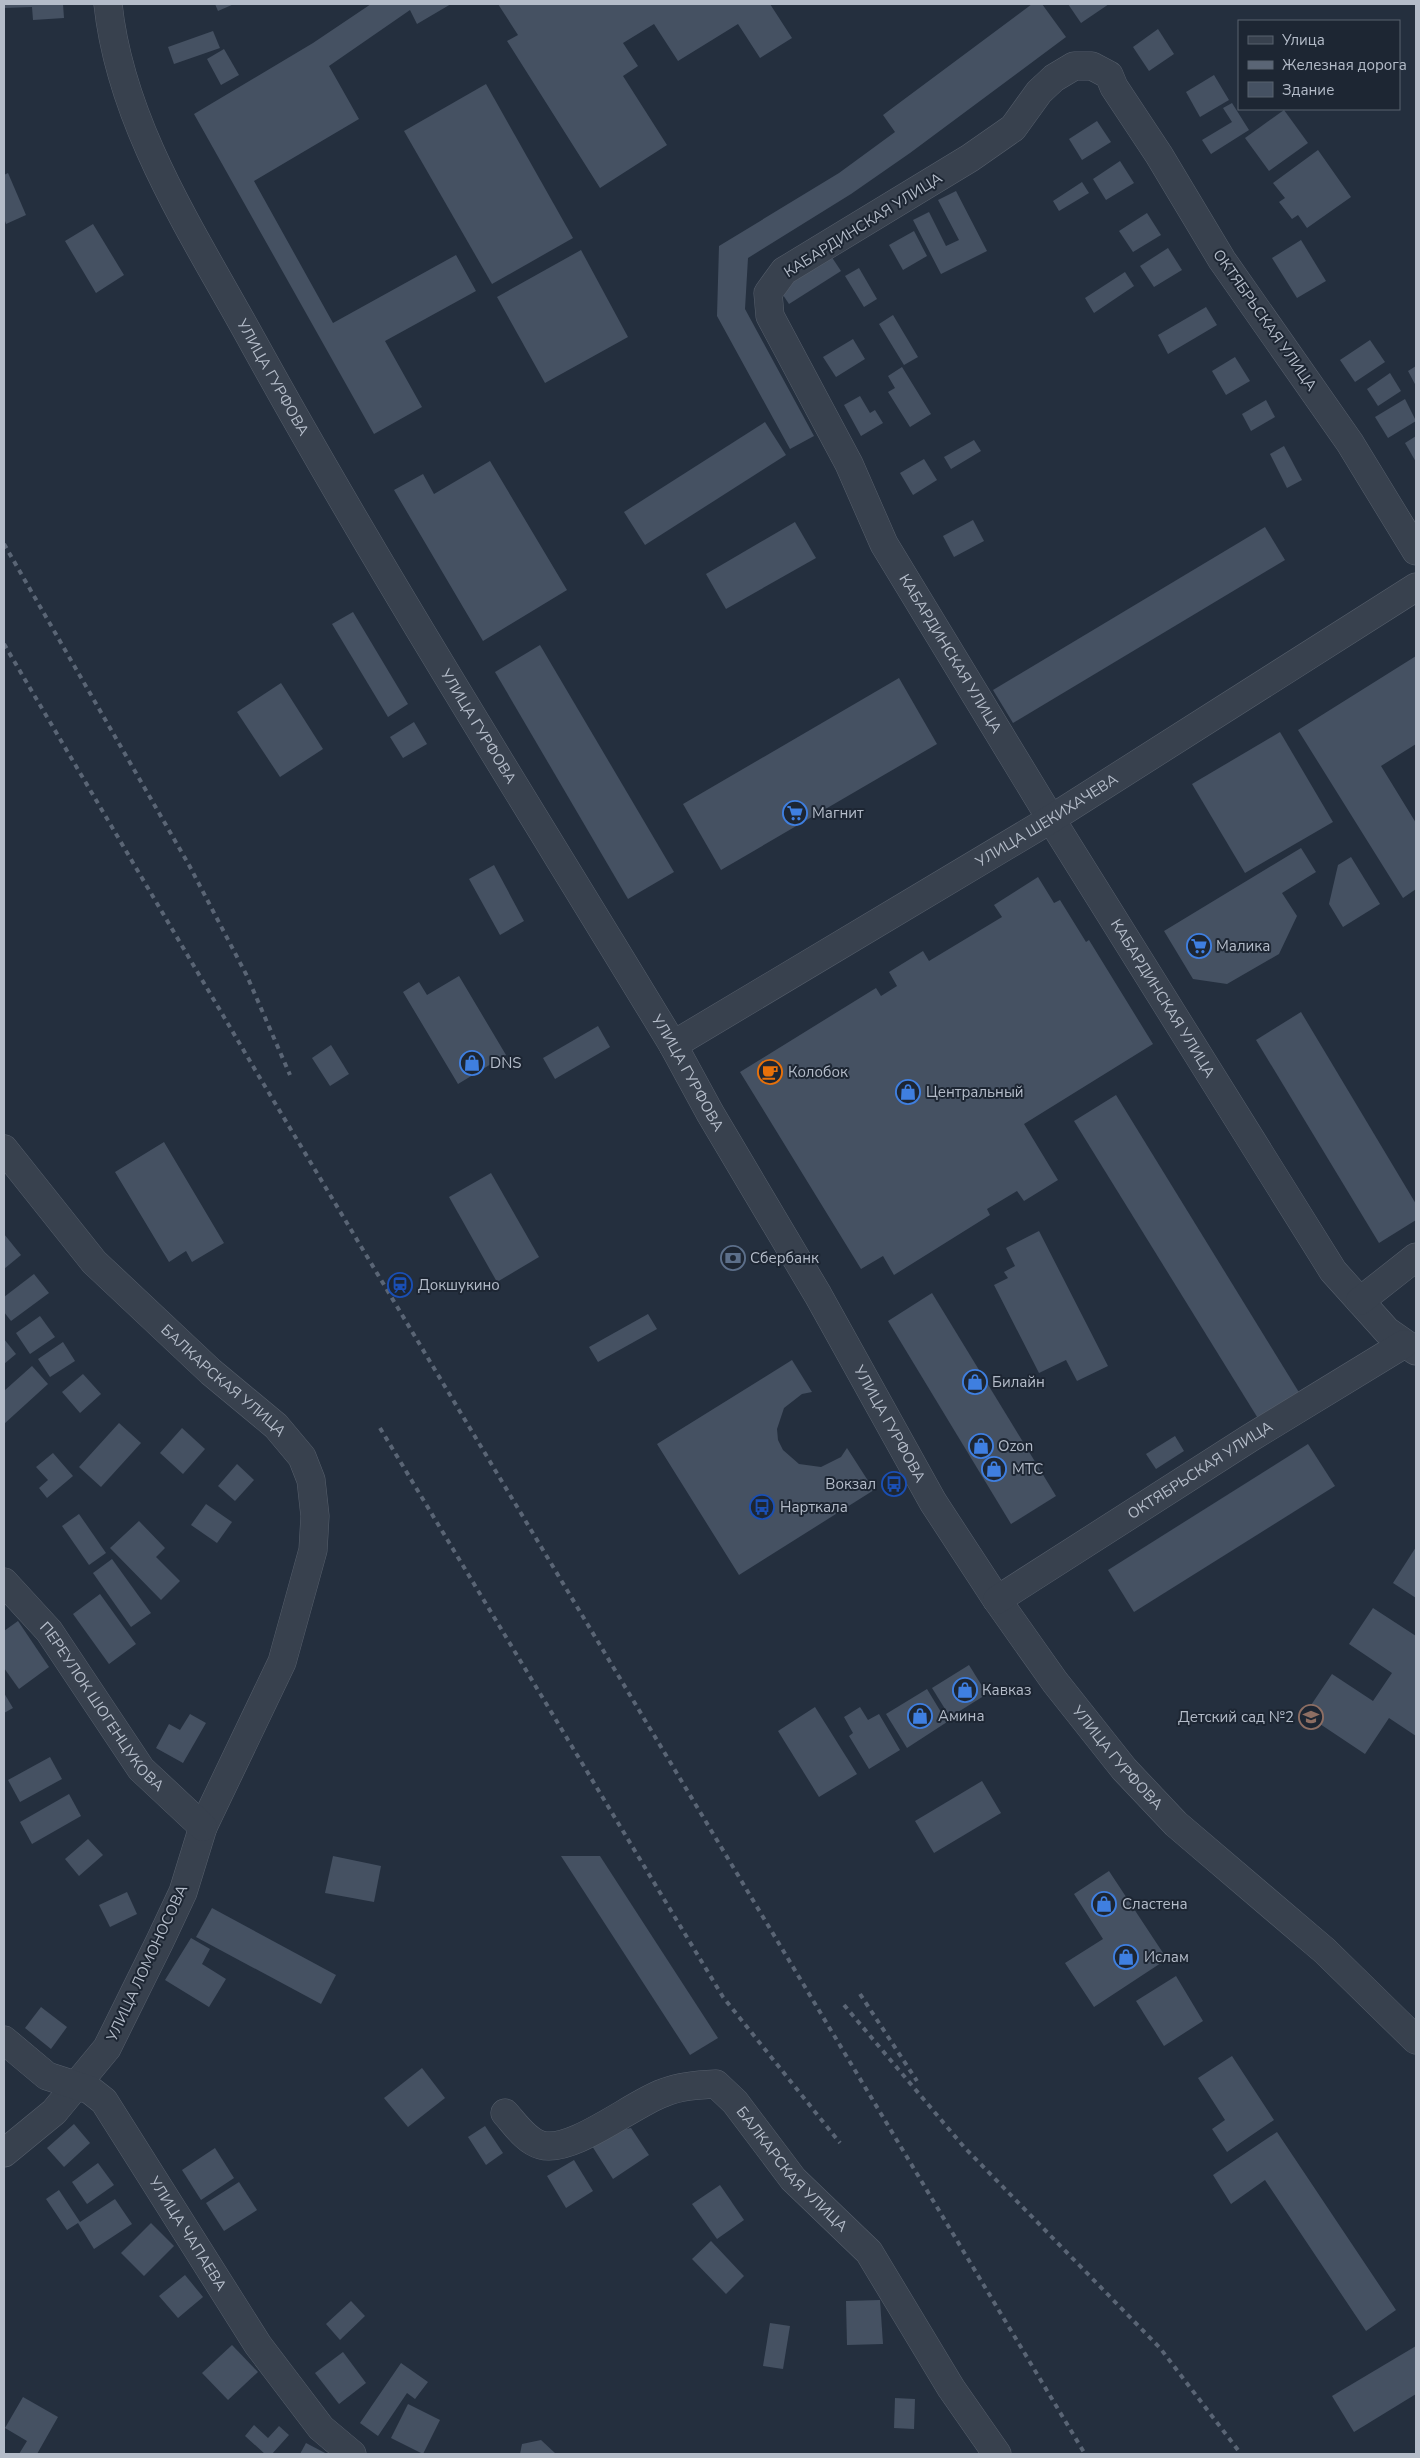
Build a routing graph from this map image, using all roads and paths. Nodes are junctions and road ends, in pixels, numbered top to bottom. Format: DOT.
graph roads {
  1 [pos="108,4"];
  2 [pos="1114,87"];
  3 [pos="1416,551"];
  4 [pos="1416,588"];
  5 [pos="1051,819"];
  6 [pos="673,1045"];
  7 [pos="4,1149"];
  8 [pos="1416,1257"];
  9 [pos="1360,1301"];
  10 [pos="1410,1347"];
  11 [pos="4,1582"];
  12 [pos="997,1600"];
  13 [pos="282,1662"];
  14 [pos="203,1827"];
  15 [pos="4,2040"];
  16 [pos="1416,2040"];
  17 [pos="77,2085"];
  18 [pos="505,2113"];
  19 [pos="4,2153"];
  20 [pos="352,2454"];
  21 [pos="997,2454"];
  1 -- 6 [label="street, УЛИЦА ГУРФОВА"];
  2 -- 3 [label="street, ОКТЯБРЬСКАЯ УЛИЦА"];
  2 -- 5 [label="street, КАБАРДИНСКАЯ УЛИЦА"];
  4 -- 5 [label="street, УЛИЦА ШЕКИХАЧЕВА"];
  5 -- 6 [label="street, УЛИЦА ШЕКИХАЧЕВА"];
  5 -- 9 [label="street, КАБАРДИНСКАЯ УЛИЦА"];
  6 -- 12 [label="street, УЛИЦА ГУРФОВА"];
  7 -- 13 [label="street, БАЛКАРСКАЯ УЛИЦА"];
  8 -- 9 [label="street"];
  9 -- 10 [label="street, КАБАРДИНСКАЯ УЛИЦА"];
  10 -- 12 [label="street, ОКТЯБРЬСКАЯ УЛИЦА"];
  11 -- 14 [label="street, ПЕРЕУЛОК ШОГЕНЦУКОВА"];
  12 -- 16 [label="street, УЛИЦА ГУРФОВА"];
  13 -- 14 [label="street, УЛИЦА ЛОМОНОСОВА"];
  14 -- 17 [label="street, УЛИЦА ЛОМОНОСОВА"];
  15 -- 17 [label="street, УЛИЦА ЧАПАЕВА"];
  17 -- 19 [label="street, УЛИЦА ЛОМОНОСОВА"];
  17 -- 20 [label="street, УЛИЦА ЧАПАЕВА"];
  18 -- 21 [label="street, БАЛКАРСКАЯ УЛИЦА"];
}
